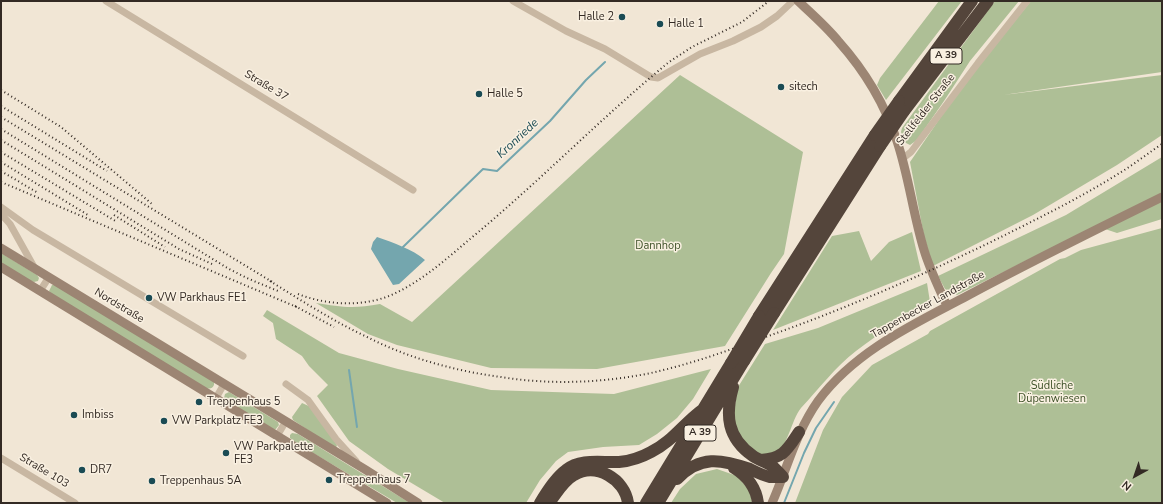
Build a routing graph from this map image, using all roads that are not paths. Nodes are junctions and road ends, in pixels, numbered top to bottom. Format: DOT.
graph roads {
  1 [pos="106,1"];
  2 [pos="513,1"];
  3 [pos="792,1"];
  4 [pos="798,1"];
  5 [pos="972,1"];
  6 [pos="988,1"];
  7 [pos="1028,1"];
  8 [pos="901,106"];
  9 [pos="878,141"];
  10 [pos="902,159"];
  11 [pos="414,190"];
  12 [pos="1162,197"];
  13 [pos="1,207"];
  14 [pos="1,214"];
  15 [pos="1,248"];
  16 [pos="1,267"];
  17 [pos="35,269"];
  18 [pos="49,277"];
  19 [pos="40,291"];
  20 [pos="947,306"];
  21 [pos="243,356"];
  22 [pos="734,368"];
  23 [pos="224,384"];
  24 [pos="286,384"];
  25 [pos="216,398"];
  26 [pos="702,410"];
  27 [pos="286,421"];
  28 [pos="799,432"];
  29 [pos="277,436"];
  30 [pos="1,458"];
  31 [pos="761,460"];
  32 [pos="724,462"];
  33 [pos="366,470"];
  34 [pos="783,477"];
  35 [pos="661,498"];
  36 [pos="75,503"];
  37 [pos="387,503"];
  38 [pos="418,503"];
  39 [pos="540,503"];
  40 [pos="549,503"];
  41 [pos="628,503"];
  42 [pos="646,503"];
  43 [pos="758,503"];
  44 [pos="772,503"];
  1 -- 11 [label="street, Straße 37"];
  2 -- 3 [label="street"];
  4 -- 10 [label="street, Stellfelder Straße"];
  5 -- 8 [label="highway, A 39"];
  6 -- 8 [label="highway, A 39"];
  7 -- 10 [label="street, Stellfelder Straße"];
  8 -- 9 [label="highway, A 39, bridge"];
  9 -- 22 [label="highway, A 39, bridge"];
  9 -- 22 [label="highway, A 39, bridge"];
  10 -- 20 [label="street, Stellfelder Straße"];
  12 -- 20 [label="street, Tappenbecker Landstraße"];
  13 -- 21 [label="street"];
  14 -- 17 [label="street"];
  15 -- 17 [label="street, Nordstraße"];
  16 -- 19 [label="street"];
  17 -- 18 [label="street, Nordstraße"];
  18 -- 19 [label="street"];
  18 -- 23 [label="street, Nordstraße"];
  19 -- 25 [label="street"];
  20 -- 28 [label="street, Tappenbecker Landstraße"];
  22 -- 26 [label="highway, A 39"];
  22 -- 31 [label="highway"];
  22 -- 35 [label="highway, A 39"];
  23 -- 25 [label="street"];
  23 -- 27 [label="street, Nordstraße"];
  24 -- 33 [label="street, Nordstraße"];
  25 -- 29 [label="street"];
  26 -- 39 [label="highway"];
  26 -- 42 [label="highway, A 39"];
  27 -- 29 [label="street"];
  27 -- 33 [label="street, Nordstraße"];
  28 -- 31 [label="highway"];
  28 -- 34 [label="street, Tappenbecker Landstraße"];
  29 -- 37 [label="street"];
  30 -- 36 [label="street, Straße 103"];
  31 -- 34 [label="highway"];
  32 -- 34 [label="highway"];
  32 -- 35 [label="highway"];
  32 -- 43 [label="highway"];
  33 -- 38 [label="street, Nordstraße"];
  34 -- 44 [label="street, Tappenbecker Landstraße"];
  40 -- 41 [label="highway"];
}
